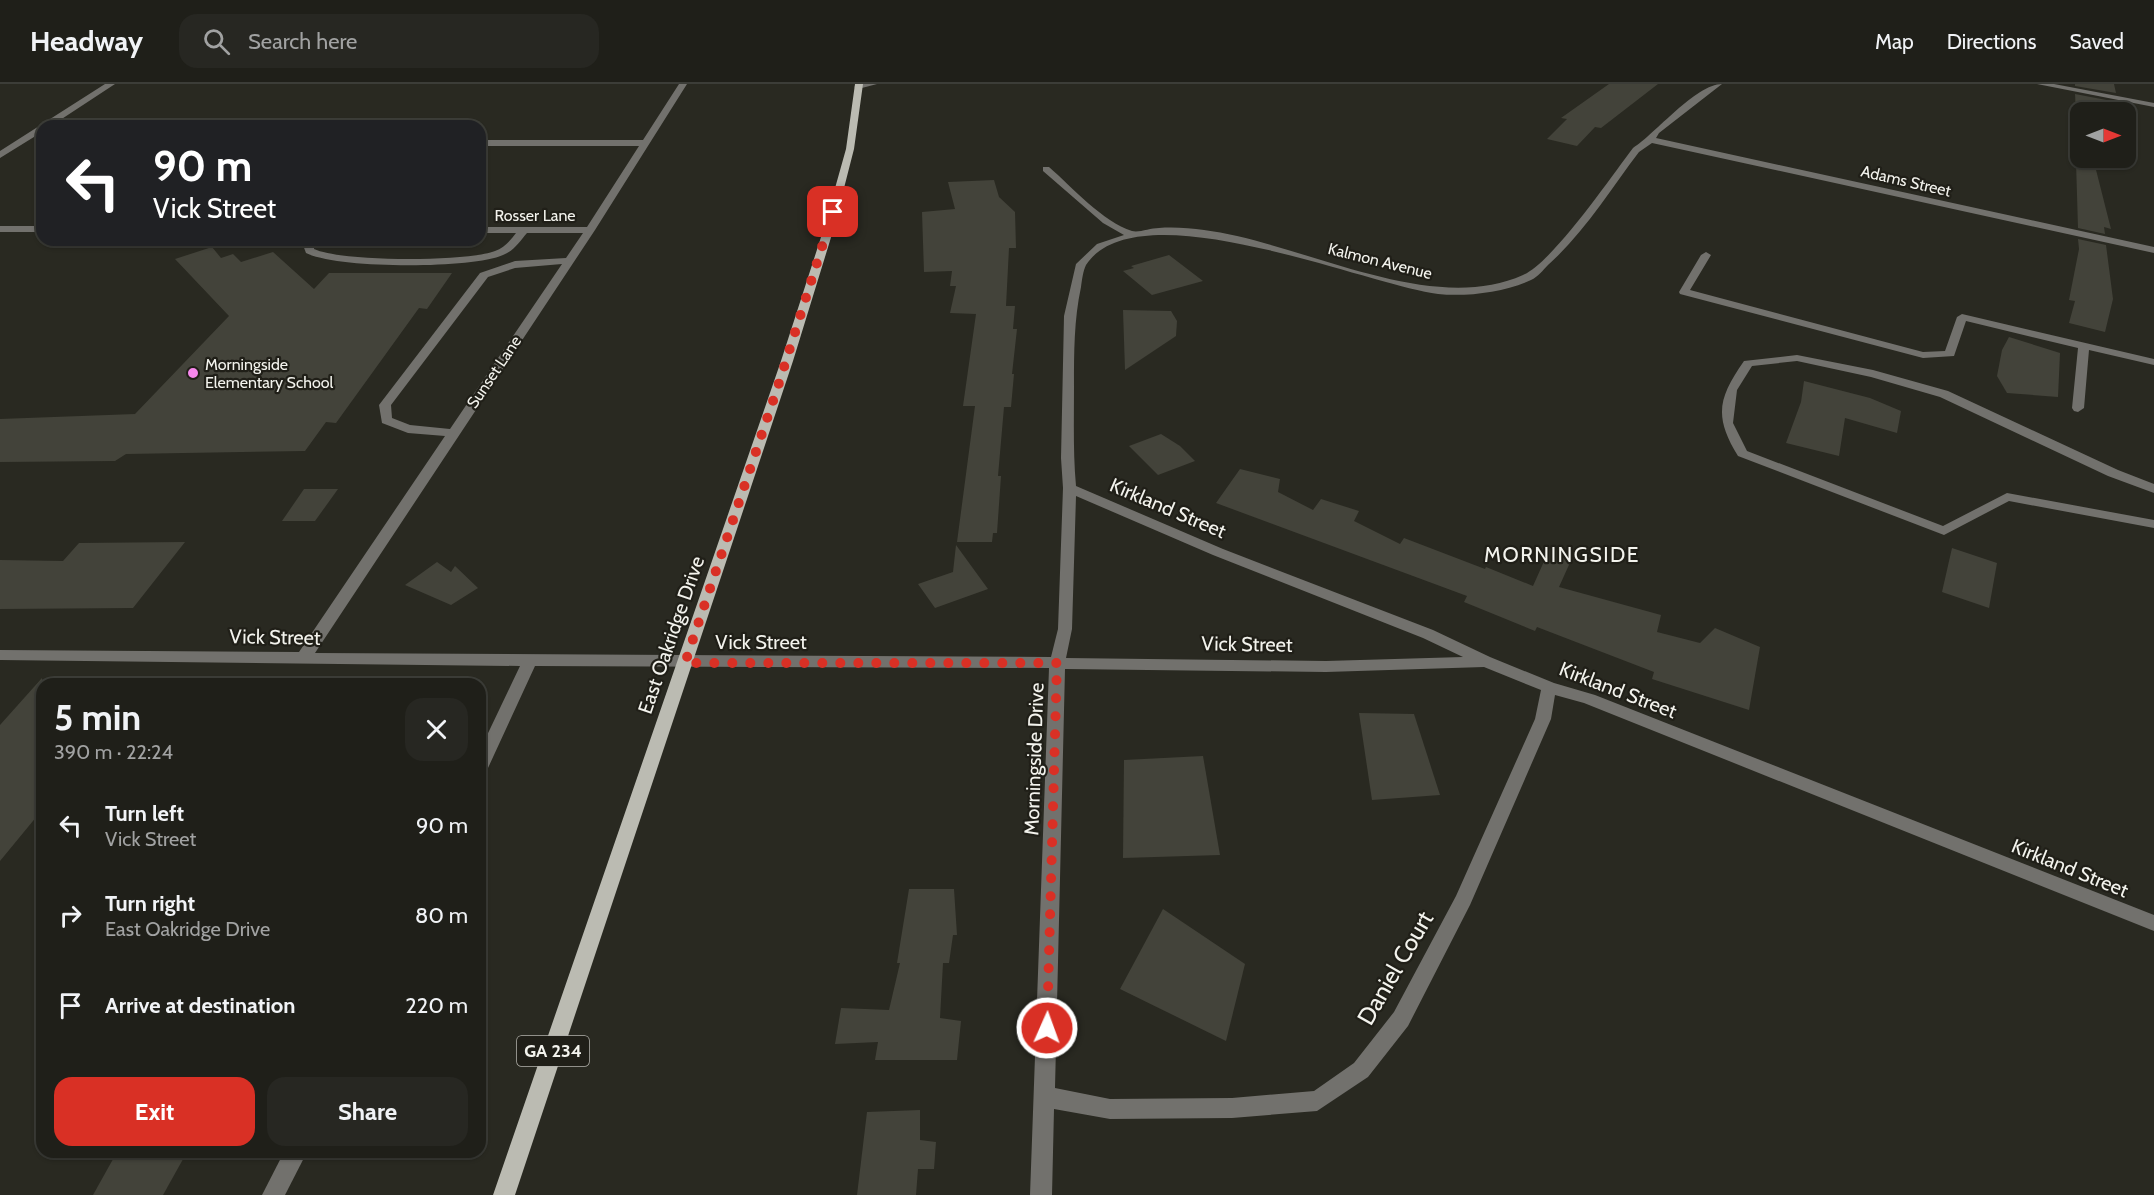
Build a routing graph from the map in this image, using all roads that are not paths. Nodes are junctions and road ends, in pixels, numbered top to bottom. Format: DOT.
graph roads {
  1 [pos="111,84"];
  2 [pos="683,84"];
  3 [pos="873,84"];
  4 [pos="1718,84"];
  5 [pos="2041,84"];
  6 [pos="859,85"];
  7 [pos="2154,105"];
  8 [pos="55,120"];
  9 [pos="36,132"];
  10 [pos="1651,140"];
  11 [pos="18,143"];
  12 [pos="36,143"];
  13 [pos="486,143"];
  14 [pos="645,143"];
  15 [pos="0,155"];
  16 [pos="1046,169"];
  17 [pos="0,229"];
  18 [pos="36,229"];
  19 [pos="486,230"];
  20 [pos="524,230"];
  21 [pos="590,230"];
  22 [pos="1132,235"];
  23 [pos="308,246"];
  24 [pos="2154,250"];
  25 [pos="1706,255"];
  26 [pos="569,261"];
  27 [pos="1075,291"];
  28 [pos="2084,345"];
  29 [pos="2154,362"];
  30 [pos="2078,408"];
  31 [pos="453,433"];
  32 [pos="1070,488"];
  33 [pos="2154,489"];
  34 [pos="2154,524"];
  35 [pos="2,657"];
  36 [pos="303,658"];
  37 [pos="530,661"];
  38 [pos="1485,661"];
  39 [pos="685,663"];
  40 [pos="1057,663"];
  41 [pos="1549,687"];
  42 [pos="486,755"];
  43 [pos="2154,923"];
  44 [pos="1046,1096"];
  45 [pos="293,1158"];
  46 [pos="273,1195"];
  47 [pos="504,1195"];
  48 [pos="1041,1195"];
  1 -- 8 [label="street"];
  2 -- 14 [label="street, Sunset Lane"];
  3 -- 6 [label="street"];
  4 -- 10 [label="street, Kalmon Avenue"];
  5 -- 7 [label="street"];
  6 -- 39 [label="main road, East Oakridge Drive / GA 234"];
  9 -- 11 [label="street"];
  10 -- 22 [label="street, Kalmon Avenue"];
  10 -- 24 [label="street, Adams Street"];
  11 -- 12 [label="street"];
  11 -- 15 [label="street"];
  13 -- 14 [label="street"];
  14 -- 21 [label="street, Sunset Lane"];
  16 -- 22 [label="street"];
  17 -- 18 [label="street"];
  19 -- 20 [label="street, Rosser Lane"];
  20 -- 21 [label="street, Rosser Lane"];
  20 -- 23 [label="street"];
  21 -- 26 [label="street, Sunset Lane"];
  22 -- 27 [label="street, Kalmon Avenue"];
  25 -- 28 [label="street"];
  26 -- 31 [label="street, Sunset Lane"];
  26 -- 31 [label="street"];
  27 -- 32 [label="street, Morningside Drive"];
  28 -- 29 [label="street"];
  28 -- 30 [label="street"];
  31 -- 36 [label="street, Sunset Lane"];
  32 -- 38 [label="street, Kirkland Street"];
  32 -- 40 [label="street, Morningside Drive"];
  33 -- 34 [label="street"];
  35 -- 36 [label="street, Vick Street"];
  36 -- 37 [label="street, Vick Street"];
  37 -- 39 [label="street, Vick Street"];
  37 -- 42 [label="street"];
  38 -- 40 [label="street, Vick Street"];
  38 -- 41 [label="street, Kirkland Street"];
  39 -- 40 [label="street, Vick Street"];
  39 -- 47 [label="main road, East Oakridge Drive / GA 234"];
  40 -- 44 [label="street, Morningside Drive"];
  41 -- 43 [label="street, Kirkland Street"];
  41 -- 44 [label="street, Daniel Court"];
  44 -- 48 [label="street, Morningside Drive"];
  45 -- 46 [label="street"];
}
